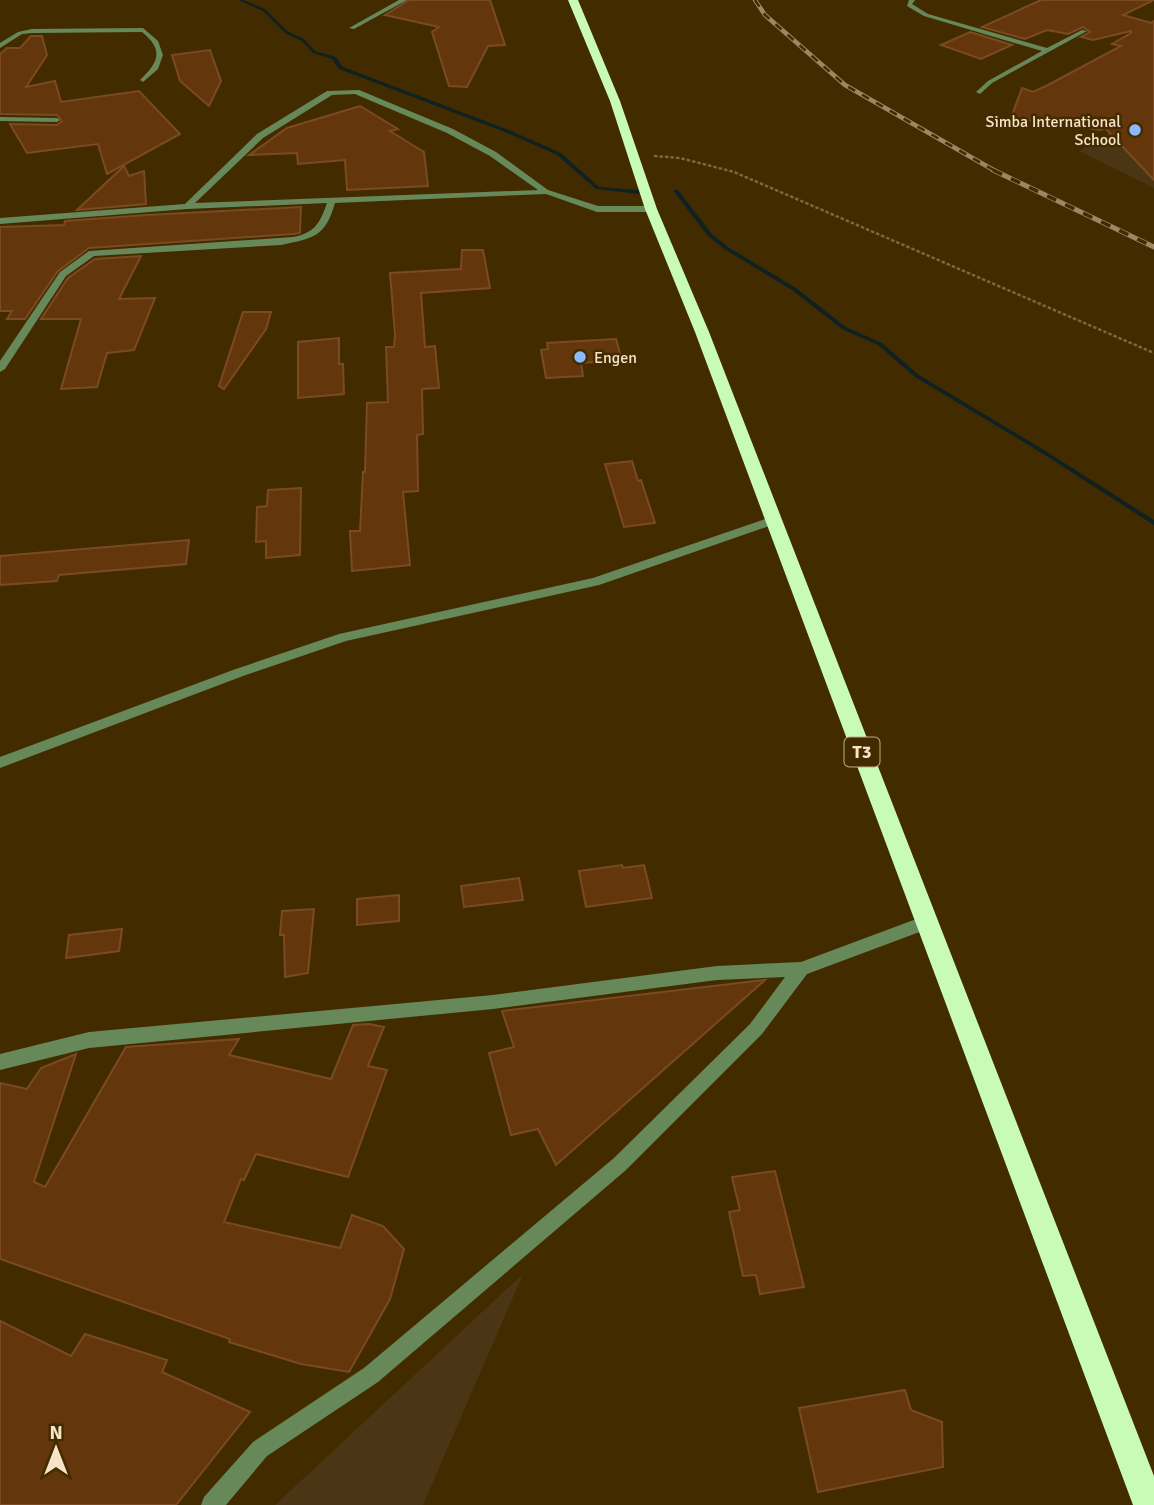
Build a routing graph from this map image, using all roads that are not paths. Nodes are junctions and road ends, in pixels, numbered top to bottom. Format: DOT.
graph roads {
  1 [pos="404,0"];
  2 [pos="573,0"];
  3 [pos="912,0"];
  4 [pos="352,28"];
  5 [pos="1084,31"];
  6 [pos="0,46"];
  7 [pos="1045,50"];
  8 [pos="143,80"];
  9 [pos="980,92"];
  10 [pos="0,119"];
  11 [pos="57,120"];
  12 [pos="547,192"];
  13 [pos="332,200"];
  14 [pos="187,206"];
  15 [pos="651,209"];
  16 [pos="0,221"];
  17 [pos="0,369"];
  18 [pos="774,520"];
  19 [pos="0,763"];
  20 [pos="927,922"];
  21 [pos="801,969"];
  22 [pos="0,1062"];
  23 [pos="212,1505"];
  24 [pos="1149,1505"];
  1 -- 4 [label="street"];
  2 -- 15 [label="highway, T3"];
  3 -- 7 [label="street"];
  5 -- 7 [label="street"];
  6 -- 8 [label="lane"];
  7 -- 9 [label="street"];
  10 -- 11 [label="lane"];
  12 -- 13 [label="street"];
  12 -- 14 [label="street"];
  12 -- 15 [label="street"];
  13 -- 14 [label="street"];
  13 -- 17 [label="street"];
  14 -- 16 [label="street"];
  15 -- 18 [label="highway, T3"];
  18 -- 19 [label="street"];
  18 -- 20 [label="highway, T3"];
  20 -- 21 [label="street"];
  20 -- 24 [label="highway, T3"];
  21 -- 22 [label="street"];
  21 -- 23 [label="street"];
}
